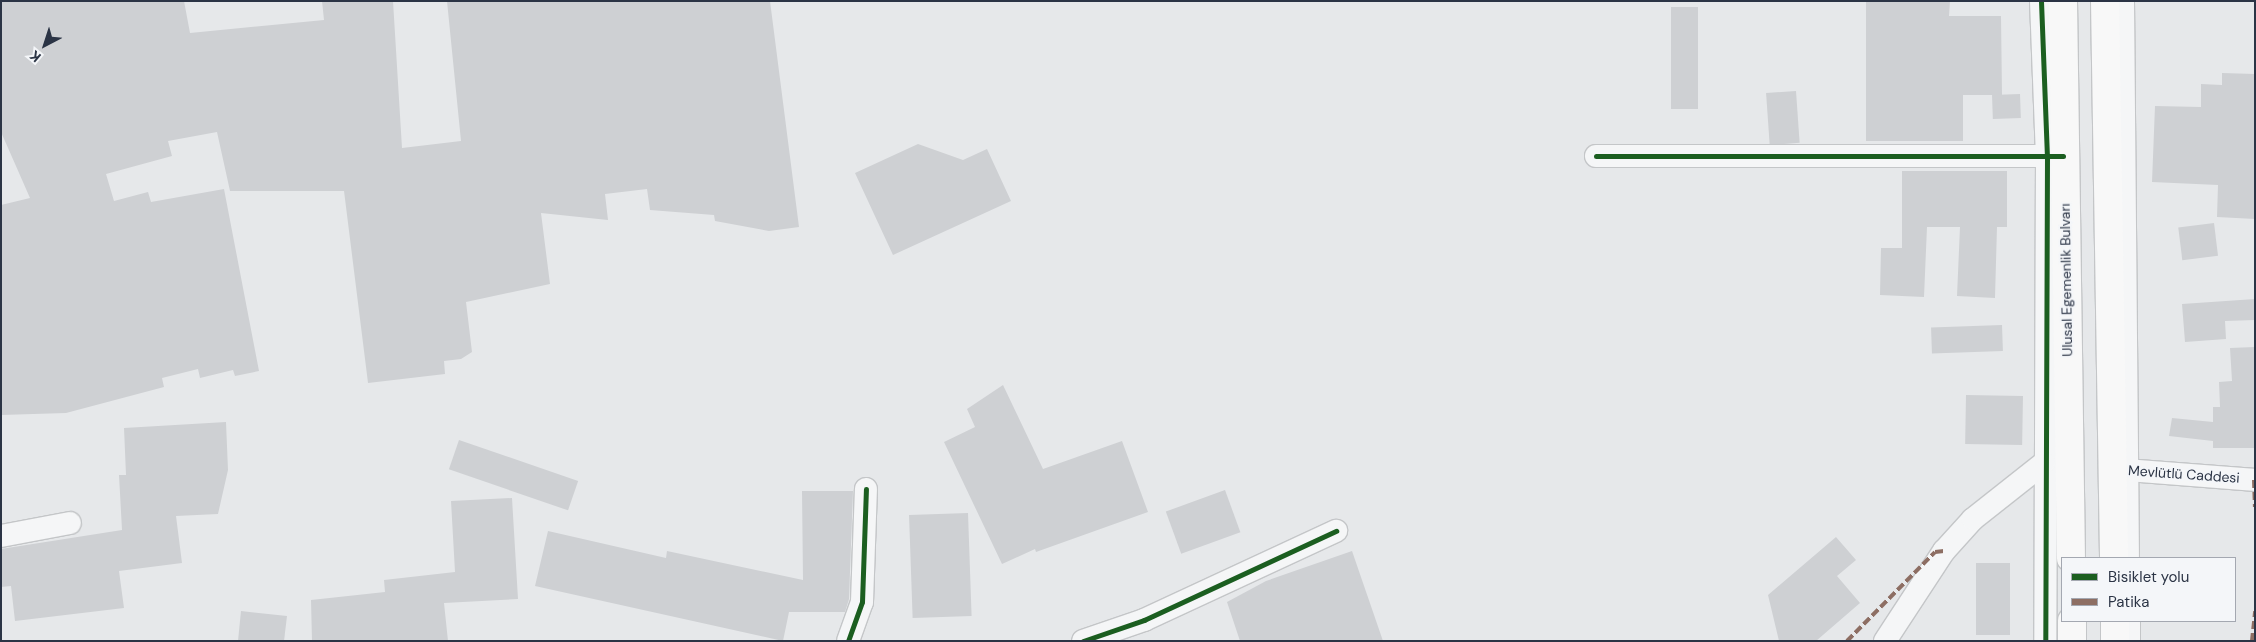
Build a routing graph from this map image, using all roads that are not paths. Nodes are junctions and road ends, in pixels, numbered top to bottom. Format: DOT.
graph roads {
  1 [pos="2042,1"];
  2 [pos="2062,1"];
  3 [pos="2105,1"];
  4 [pos="2123,1"];
  5 [pos="1596,156"];
  6 [pos="2055,156"];
  7 [pos="2044,463"];
  8 [pos="2120,469"];
  9 [pos="2255,480"];
  10 [pos="866,489"];
  11 [pos="70,523"];
  12 [pos="1336,531"];
  13 [pos="1,536"];
  14 [pos="2071,557"];
  15 [pos="2114,557"];
  16 [pos="2128,557"];
  17 [pos="2072,622"];
  18 [pos="2115,622"];
  19 [pos="2129,622"];
  20 [pos="848,641"];
  21 [pos="1083,641"];
  22 [pos="1885,641"];
  23 [pos="2044,641"];
  24 [pos="2072,641"];
  25 [pos="2115,641"];
  26 [pos="2129,641"];
  1 -- 6 [label="street"];
  2 -- 6 [label="highway, Ulusal Egemenlik Bulvarı"];
  3 -- 8 [label="highway"];
  4 -- 8 [label="street"];
  5 -- 6 [label="street"];
  6 -- 7 [label="street"];
  6 -- 14 [label="highway, Ulusal Egemenlik Bulvarı"];
  7 -- 22 [label="street"];
  7 -- 23 [label="street"];
  8 -- 9 [label="street, Mevlütlü Caddesi"];
  8 -- 15 [label="highway"];
  8 -- 16 [label="street"];
  10 -- 20 [label="street"];
  11 -- 13 [label="street"];
  12 -- 21 [label="street"];
  17 -- 24 [label="highway"];
  18 -- 25 [label="highway"];
  19 -- 26 [label="street"];
}
